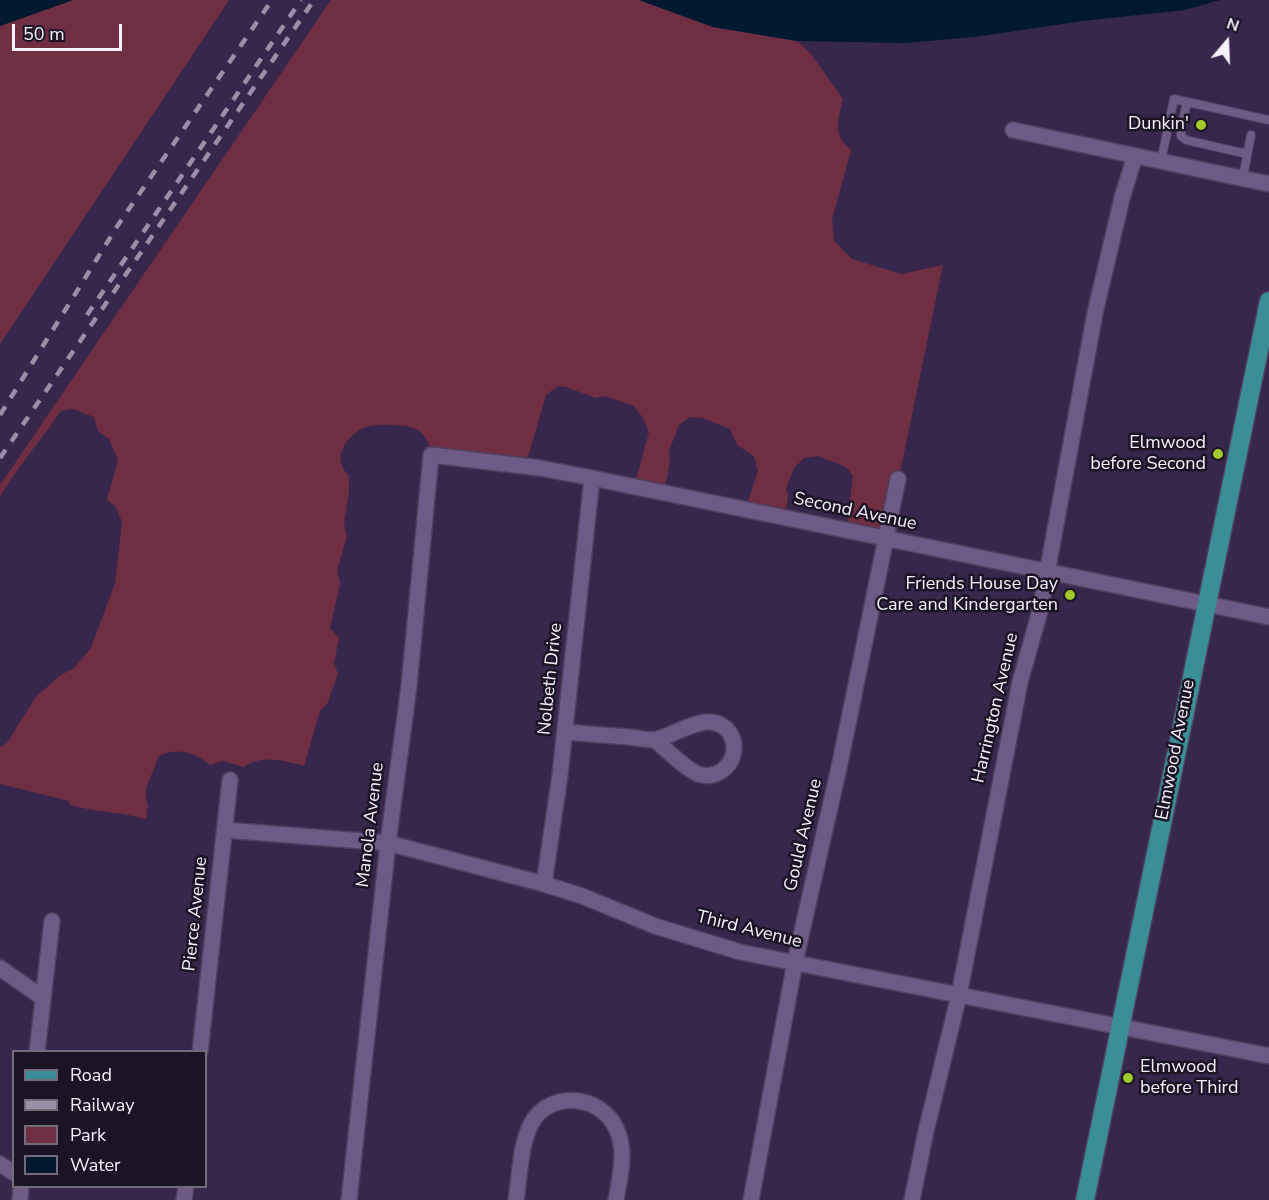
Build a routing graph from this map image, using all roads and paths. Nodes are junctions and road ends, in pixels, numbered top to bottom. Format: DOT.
graph roads {
  1 [pos="1186,102"];
  2 [pos="1269,120"];
  3 [pos="1013,130"];
  4 [pos="1251,135"];
  5 [pos="1247,154"];
  6 [pos="1135,156"];
  7 [pos="1161,161"];
  8 [pos="1243,177"];
  9 [pos="1269,184"];
  10 [pos="1269,301"];
  11 [pos="431,455"];
  12 [pos="592,478"];
  13 [pos="898,479"];
  14 [pos="887,538"];
  15 [pos="1047,571"];
  16 [pos="1206,604"];
  17 [pos="1269,616"];
  18 [pos="565,732"];
  19 [pos="655,740"];
  20 [pos="230,780"];
  21 [pos="225,830"];
  22 [pos="388,843"];
  23 [pos="544,884"];
  24 [pos="52,921"];
  25 [pos="795,962"];
  26 [pos="0,968"];
  27 [pos="959,995"];
  28 [pos="43,998"];
  29 [pos="1120,1026"];
  30 [pos="37,1050"];
  31 [pos="200,1050"];
  32 [pos="1269,1056"];
  33 [pos="349,1200"];
  34 [pos="516,1200"];
  35 [pos="616,1200"];
  36 [pos="751,1200"];
  37 [pos="912,1200"];
  38 [pos="1085,1200"];
  1 -- 2 [label="lane"];
  1 -- 5 [label="lane"];
  1 -- 7 [label="lane"];
  3 -- 6 [label="street"];
  4 -- 5 [label="lane"];
  5 -- 8 [label="lane"];
  6 -- 7 [label="street"];
  6 -- 15 [label="street, Harrington Avenue"];
  7 -- 8 [label="street"];
  8 -- 9 [label="street"];
  10 -- 16 [label="main road, Elmwood Avenue"];
  11 -- 12 [label="street, Second Avenue"];
  11 -- 22 [label="street, Manola Avenue"];
  12 -- 14 [label="street, Second Avenue"];
  12 -- 18 [label="street, Nolbeth Drive"];
  13 -- 14 [label="street, Gould Avenue"];
  14 -- 15 [label="street, Second Avenue"];
  14 -- 25 [label="street, Gould Avenue"];
  15 -- 16 [label="street, Second Avenue"];
  15 -- 27 [label="street, Harrington Avenue"];
  16 -- 17 [label="street, Second Avenue"];
  16 -- 29 [label="main road, Elmwood Avenue"];
  18 -- 19 [label="street"];
  18 -- 23 [label="street, Nolbeth Drive"];
  19 -- 19 [label="street"];
  20 -- 21 [label="street, Pierce Avenue"];
  21 -- 22 [label="street, Third Avenue"];
  21 -- 31 [label="street, Pierce Avenue"];
  22 -- 23 [label="street, Third Avenue"];
  22 -- 33 [label="street, Manola Avenue"];
  23 -- 25 [label="street, Third Avenue"];
  24 -- 28 [label="street"];
  25 -- 27 [label="street, Third Avenue"];
  25 -- 36 [label="street, Gould Avenue"];
  26 -- 28 [label="street"];
  27 -- 29 [label="street, Third Avenue"];
  27 -- 37 [label="street, Harrington Avenue"];
  28 -- 30 [label="street"];
  29 -- 32 [label="street, Third Avenue"];
  29 -- 38 [label="main road, Elmwood Avenue"];
  34 -- 35 [label="street"];
}
